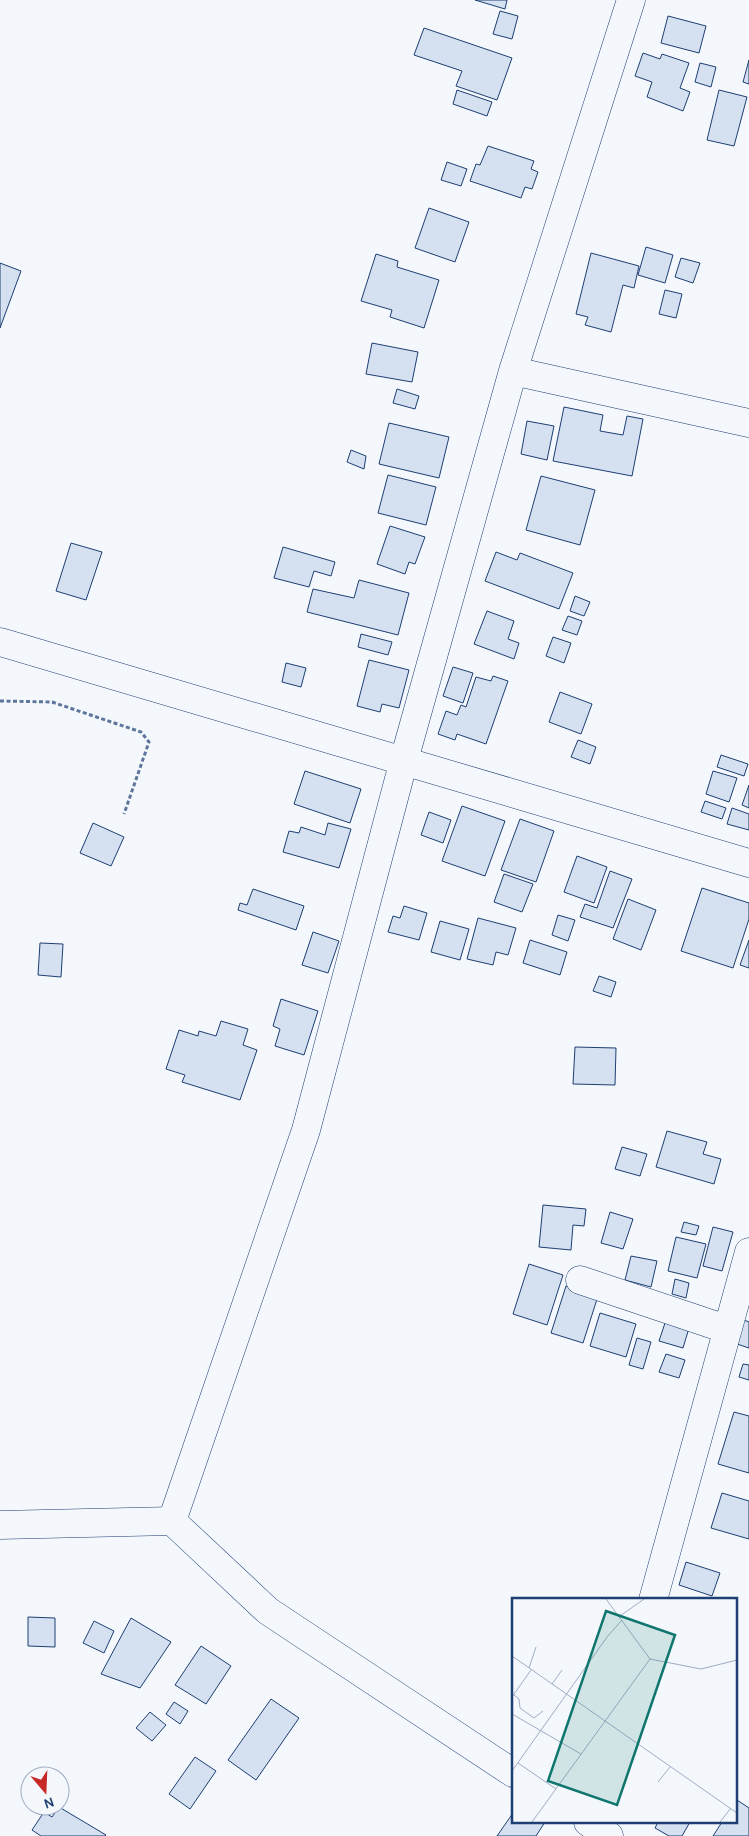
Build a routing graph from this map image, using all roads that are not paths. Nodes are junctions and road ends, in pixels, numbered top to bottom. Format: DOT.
graph roads {
  1 [pos="632,0"];
  2 [pos="513,371"];
  3 [pos="749,423"];
  4 [pos="0,642"];
  5 [pos="404,760"];
  6 [pos="749,863"];
  7 [pos="749,1252"];
  8 [pos="580,1280"];
  9 [pos="726,1329"];
  10 [pos="172,1521"];
  11 [pos="0,1525"];
  12 [pos="654,1598"];
  13 [pos="512,1772"];
  1 -- 2 [label="street"];
  2 -- 3 [label="street"];
  2 -- 5 [label="street"];
  4 -- 5 [label="street"];
  5 -- 6 [label="street"];
  5 -- 10 [label="street"];
  7 -- 9 [label="street"];
  8 -- 9 [label="street"];
  9 -- 12 [label="street"];
  10 -- 11 [label="street"];
  10 -- 13 [label="street"];
}
